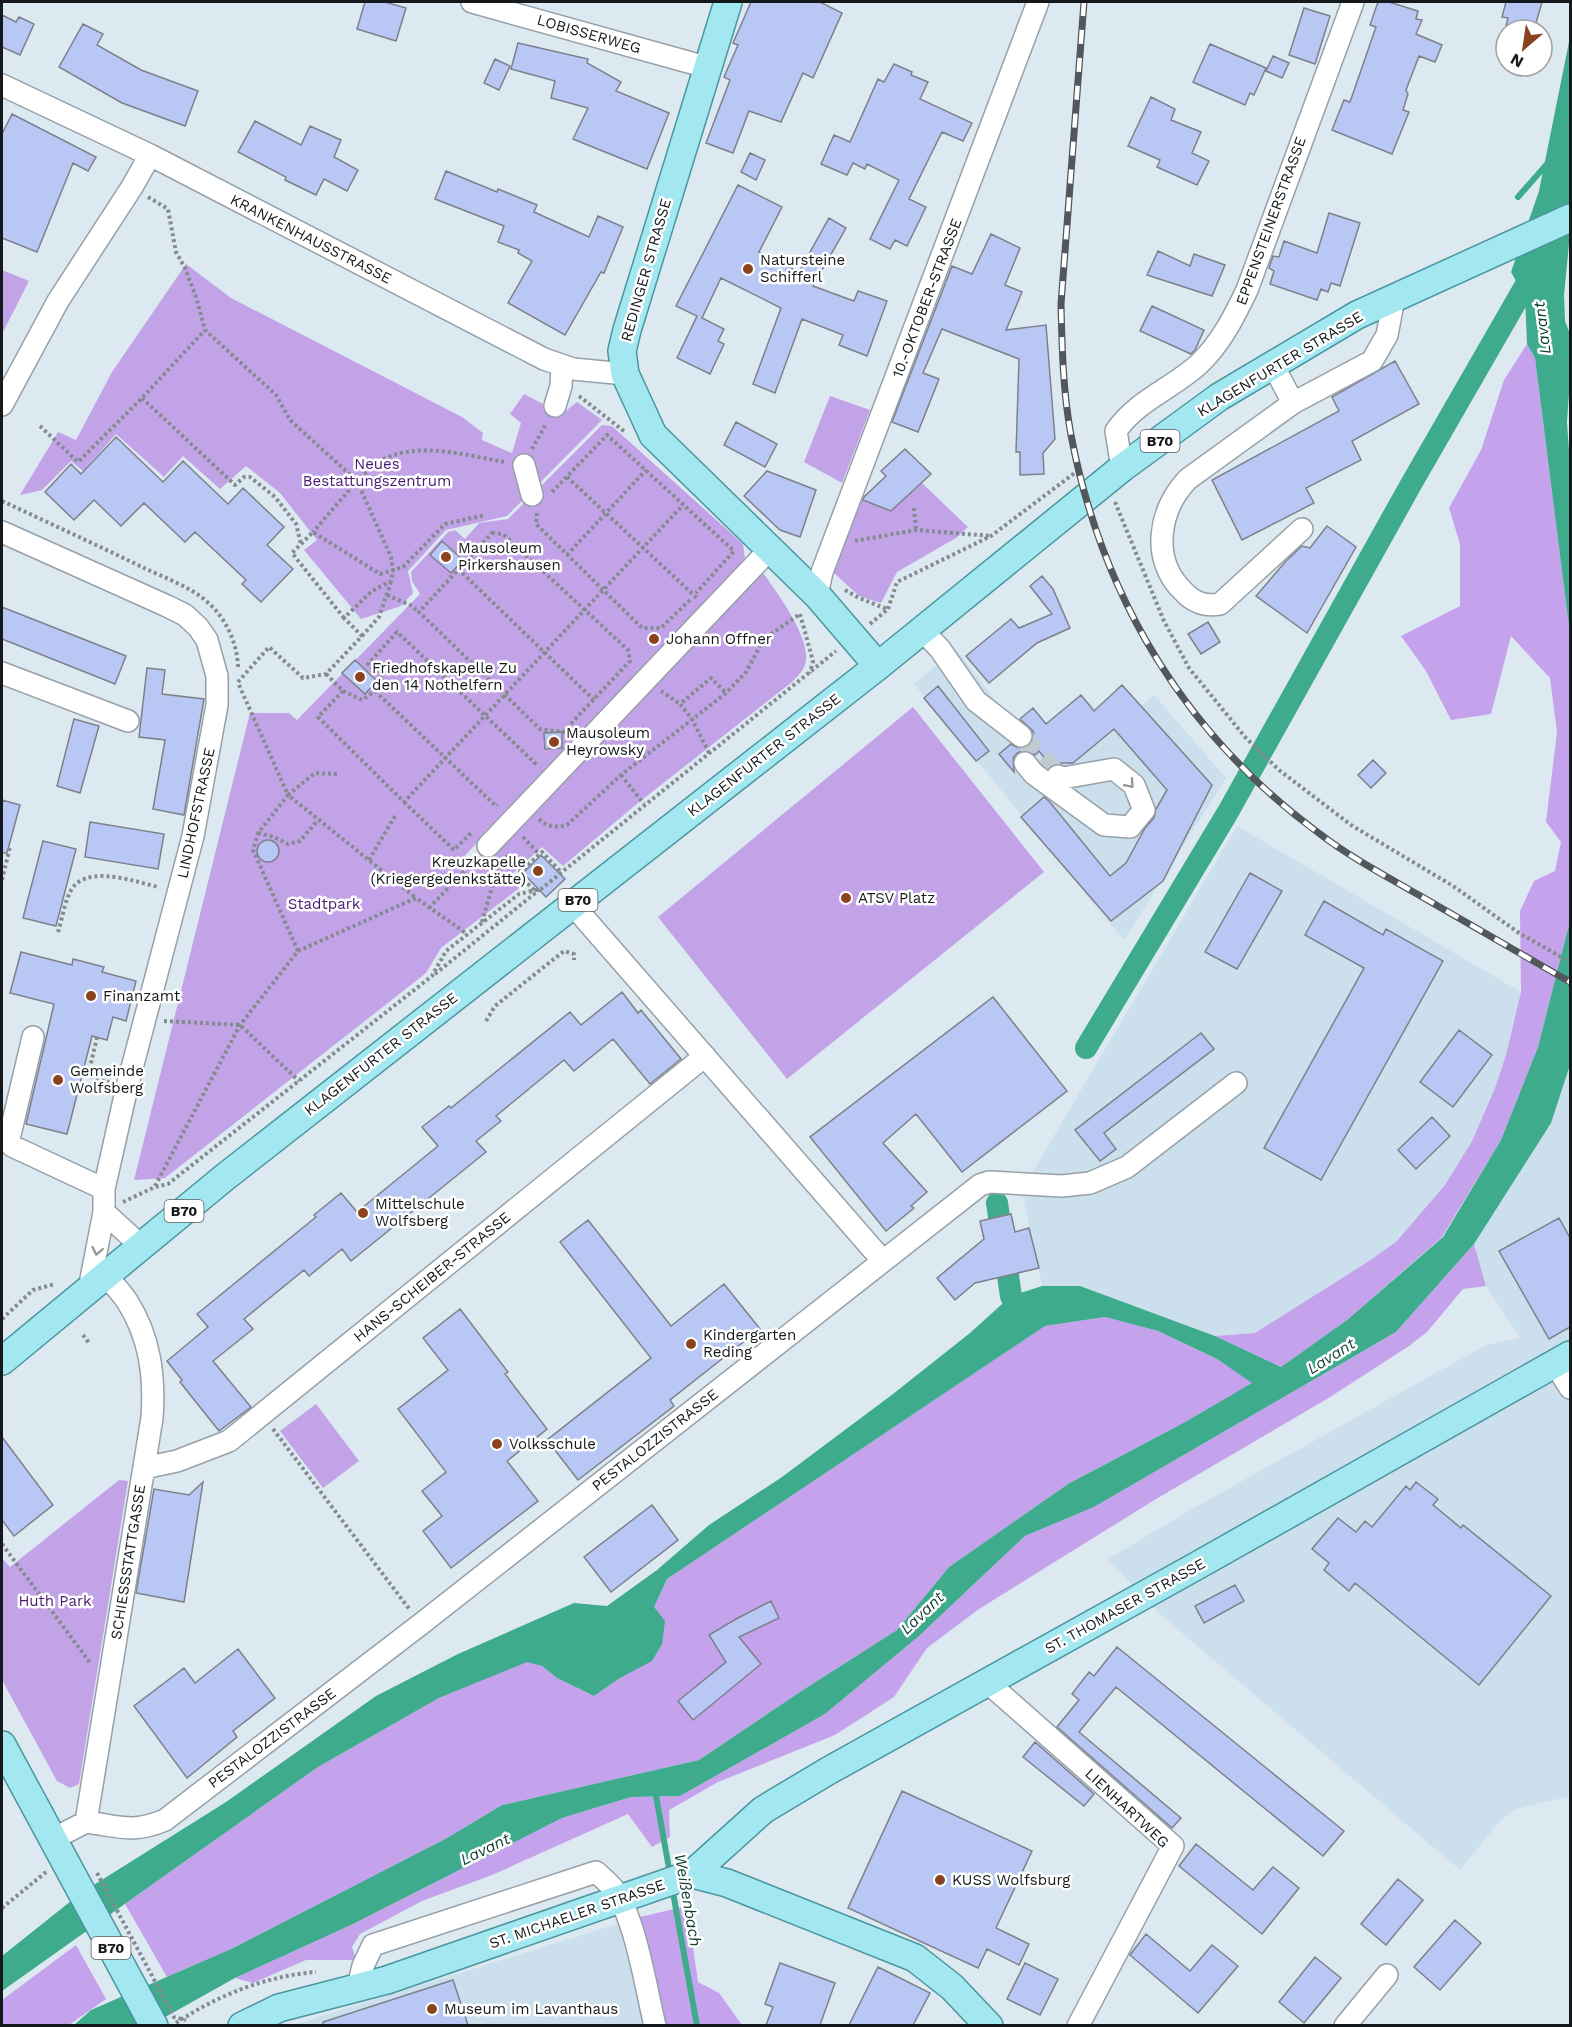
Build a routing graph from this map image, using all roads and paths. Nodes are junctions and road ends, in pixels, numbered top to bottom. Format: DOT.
graph roads {
  1 [pos="472,2"];
  2 [pos="728,2"];
  3 [pos="1038,2"];
  4 [pos="1353,2"];
  5 [pos="706,67"];
  6 [pos="2,85"];
  7 [pos="150,155"];
  8 [pos="132,187"];
  9 [pos="1570,218"];
  10 [pos="1394,298"];
  11 [pos="205,330"];
  12 [pos="1273,365"];
  13 [pos="562,366"];
  14 [pos="625,374"];
  15 [pos="142,398"];
  16 [pos="1293,403"];
  17 [pos="2,405"];
  18 [pos="555,406"];
  19 [pos="40,426"];
  20 [pos="524,465"];
  21 [pos="645,470"];
  22 [pos="1112,476"];
  23 [pos="567,477"];
  24 [pos="357,481"];
  25 [pos="539,499"];
  26 [pos="683,505"];
  27 [pos="914,508"];
  28 [pos="606,513"];
  29 [pos="486,515"];
  30 [pos="1302,529"];
  31 [pos="916,530"];
  32 [pos="2,532"];
  33 [pos="313,532"];
  34 [pos="991,536"];
  35 [pos="834,544"];
  36 [pos="301,545"];
  37 [pos="644,548"];
  38 [pos="770,549"];
  39 [pos="567,555"];
  40 [pos="458,569"];
  41 [pos="393,570"];
  42 [pos="391,581"];
  43 [pos="604,591"];
  44 [pos="387,595"];
  45 [pos="694,595"];
  46 [pos="703,603"];
  47 [pos="809,605"];
  48 [pos="888,609"];
  49 [pos="585,610"];
  50 [pos="418,612"];
  51 [pos="344,618"];
  52 [pos="921,629"];
  53 [pos="362,636"];
  54 [pos="853,638"];
  55 [pos="546,653"];
  56 [pos="878,666"];
  57 [pos="2,674"];
  58 [pos="326,674"];
  59 [pos="238,683"];
  60 [pos="343,691"];
  61 [pos="375,691"];
  62 [pos="726,693"];
  63 [pos="504,696"];
  64 [pos="594,700"];
  65 [pos="599,704"];
  66 [pos="250,713"];
  67 [pos="485,716"];
  68 [pos="692,719"];
  69 [pos="128,721"];
  70 [pos="1015,740"];
  71 [pos="709,753"];
  72 [pos="445,759"];
  73 [pos="1025,763"];
  74 [pos="528,772"];
  75 [pos="337,774"];
  76 [pos="621,776"];
  77 [pos="1058,776"];
  78 [pos="288,795"];
  79 [pos="504,798"];
  80 [pos="404,802"];
  81 [pos="644,804"];
  82 [pos="496,806"];
  83 [pos="526,807"];
  84 [pos="489,813"];
  85 [pos="395,816"];
  86 [pos="318,820"];
  87 [pos="475,828"];
  88 [pos="258,833"];
  89 [pos="488,846"];
  90 [pos="10,847"];
  91 [pos="369,860"];
  92 [pos="522,870"];
  93 [pos="561,872"];
  94 [pos="2,880"];
  95 [pos="541,889"];
  96 [pos="534,890"];
  97 [pos="180,891"];
  98 [pos="416,898"];
  99 [pos="572,904"];
  100 [pos="429,908"];
  101 [pos="482,923"];
  102 [pos="58,932"];
  103 [pos="467,934"];
  104 [pos="298,951"];
  105 [pos="574,960"];
  106 [pos="1570,962"];
  107 [pos="432,976"];
  108 [pos="145,1020"];
  109 [pos="486,1021"];
  110 [pos="240,1025"];
  111 [pos="33,1037"];
  112 [pos="97,1037"];
  113 [pos="705,1056"];
  114 [pos="299,1081"];
  115 [pos="1236,1083"];
  116 [pos="127,1087"];
  117 [pos="155,1187"];
  118 [pos="104,1189"];
  119 [pos="104,1212"];
  120 [pos="141,1246"];
  121 [pos="883,1261"];
  122 [pos="97,1283"];
  123 [pos="57,1284"];
  124 [pos="2,1318"];
  125 [pos="83,1335"];
  126 [pos="89,1343"];
  127 [pos="1563,1360"];
  128 [pos="2,1361"];
  129 [pos="1570,1388"];
  130 [pos="262,1414"];
  131 [pos="144,1468"];
  132 [pos="2,1544"];
  133 [pos="421,1624"];
  134 [pos="108,1682"];
  135 [pos="987,1682"];
  136 [pos="2,1745"];
  137 [pos="86,1822"];
  138 [pos="53,1839"];
  139 [pos="58,1871"];
  140 [pos="98,1873"];
  141 [pos="692,1874"];
  142 [pos="620,1900"];
  143 [pos="2,1908"];
  144 [pos="1387,1975"];
  145 [pos="358,1987"];
  146 [pos="186,2020"];
  147 [pos="153,2025"];
  148 [pos="242,2025"];
  149 [pos="655,2025"];
  150 [pos="989,2025"];
  151 [pos="1078,2025"];
  152 [pos="1346,2025"];
  1 -- 5 [label="street, LOBISSERWEG"];
  2 -- 5 [label="main road, REDINGER STRASSE"];
  3 -- 35 [label="street, 10.-OKTOBER-STRASSE"];
  4 -- 22 [label="street, EPPENSTEINERSTRASSE"];
  5 -- 14 [label="main road, REDINGER STRASSE"];
  6 -- 7 [label="street, KRANKENHAUSSTRASSE"];
  7 -- 8 [label="street"];
  7 -- 13 [label="street, KRANKENHAUSSTRASSE"];
  8 -- 11 [label="path"];
  8 -- 17 [label="street"];
  9 -- 10 [label="main road, KLAGENFURTER STRASSE / B70"];
  10 -- 12 [label="main road, KLAGENFURTER STRASSE / B70"];
  10 -- 16 [label="street"];
  11 -- 15 [label="path"];
  11 -- 24 [label="path"];
  12 -- 16 [label="street"];
  12 -- 22 [label="main road, KLAGENFURTER STRASSE / B70"];
  13 -- 14 [label="street, KRANKENHAUSSTRASSE"];
  13 -- 18 [label="street"];
  14 -- 38 [label="main road, REDINGER STRASSE"];
  15 -- 19 [label="path"];
  15 -- 36 [label="path"];
  16 -- 30 [label="street"];
  18 -- 20 [label="path"];
  20 -- 24 [label="path"];
  20 -- 25 [label="street"];
  21 -- 23 [label="path"];
  21 -- 26 [label="path"];
  21 -- 28 [label="path"];
  22 -- 52 [label="main road, KLAGENFURTER STRASSE / B70"];
  22 -- 106 [label="path"];
  23 -- 25 [label="path"];
  23 -- 28 [label="path"];
  24 -- 33 [label="path"];
  24 -- 41 [label="path"];
  25 -- 39 [label="path"];
  26 -- 37 [label="path"];
  26 -- 45 [label="path"];
  27 -- 31 [label="path"];
  28 -- 37 [label="path"];
  28 -- 39 [label="path"];
  29 -- 41 [label="path"];
  31 -- 34 [label="path"];
  31 -- 35 [label="path"];
  32 -- 97 [label="street, LINDHOFSTRASSE"];
  33 -- 36 [label="path"];
  33 -- 41 [label="path"];
  35 -- 47 [label="street, 10.-OKTOBER-STRASSE"];
  36 -- 51 [label="path"];
  37 -- 43 [label="path"];
  37 -- 45 [label="path"];
  38 -- 47 [label="main road, REDINGER STRASSE"];
  38 -- 83 [label="street"];
  39 -- 43 [label="path"];
  40 -- 49 [label="path"];
  40 -- 50 [label="path"];
  40 -- 55 [label="path"];
  41 -- 42 [label="path"];
  42 -- 44 [label="path"];
  42 -- 51 [label="path"];
  43 -- 45 [label="path"];
  43 -- 49 [label="path"];
  44 -- 50 [label="path"];
  44 -- 53 [label="path"];
  45 -- 46 [label="path"];
  47 -- 54 [label="main road, REDINGER STRASSE"];
  47 -- 62 [label="path"];
  48 -- 54 [label="path"];
  49 -- 55 [label="path"];
  49 -- 64 [label="path"];
  50 -- 63 [label="path"];
  51 -- 53 [label="path"];
  52 -- 56 [label="main road, KLAGENFURTER STRASSE / B70"];
  52 -- 70 [label="street"];
  53 -- 58 [label="path"];
  54 -- 56 [label="main road, REDINGER STRASSE"];
  54 -- 71 [label="path"];
  55 -- 63 [label="path"];
  55 -- 64 [label="path"];
  56 -- 99 [label="main road, KLAGENFURTER STRASSE / B70"];
  57 -- 69 [label="street"];
  58 -- 59 [label="path"];
  58 -- 60 [label="path"];
  60 -- 61 [label="path"];
  60 -- 80 [label="path"];
  61 -- 67 [label="path"];
  61 -- 72 [label="path"];
  62 -- 68 [label="path"];
  62 -- 68 [label="path"];
  63 -- 64 [label="path"];
  63 -- 67 [label="path"];
  64 -- 65 [label="path"];
  66 -- 78 [label="path"];
  67 -- 72 [label="path"];
  67 -- 74 [label="path"];
  68 -- 71 [label="path"];
  68 -- 76 [label="path"];
  71 -- 81 [label="path"];
  72 -- 80 [label="path"];
  72 -- 82 [label="path"];
  77 -- 73 [label="street, one-way"];
  75 -- 78 [label="path"];
  76 -- 81 [label="path"];
  76 -- 83 [label="path"];
  78 -- 86 [label="path"];
  78 -- 88 [label="path"];
  79 -- 82 [label="path"];
  80 -- 87 [label="path"];
  81 -- 93 [label="path"];
  82 -- 84 [label="path"];
  83 -- 89 [label="street"];
  85 -- 91 [label="path"];
  86 -- 88 [label="path"];
  86 -- 91 [label="path"];
  88 -- 104 [label="path"];
  89 -- 100 [label="path"];
  90 -- 94 [label="path"];
  91 -- 98 [label="path"];
  92 -- 93 [label="path"];
  92 -- 96 [label="path"];
  92 -- 101 [label="path"];
  93 -- 95 [label="path"];
  95 -- 96 [label="path"];
  95 -- 107 [label="path"];
  96 -- 101 [label="path"];
  97 -- 102 [label="path"];
  97 -- 108 [label="street, LINDHOFSTRASSE"];
  98 -- 100 [label="path"];
  98 -- 104 [label="path"];
  99 -- 113 [label="street"];
  99 -- 120 [label="main road, KLAGENFURTER STRASSE / B70"];
  100 -- 103 [label="path"];
  101 -- 103 [label="path"];
  103 -- 107 [label="path"];
  104 -- 110 [label="path"];
  105 -- 109 [label="path"];
  107 -- 114 [label="path"];
  108 -- 110 [label="path"];
  108 -- 116 [label="street, LINDHOFSTRASSE"];
  110 -- 114 [label="path"];
  110 -- 117 [label="path"];
  111 -- 118 [label="street"];
  112 -- 116 [label="path"];
  113 -- 121 [label="street"];
  113 -- 130 [label="street, HANS-SCHEIBER-STRASSE"];
  114 -- 117 [label="path"];
  115 -- 121 [label="street, PESTALOZZISTRASSE"];
  116 -- 118 [label="street, LINDHOFSTRASSE"];
  117 -- 119 [label="path"];
  118 -- 119 [label="street, LINDHOFSTRASSE"];
  119 -- 120 [label="street"];
  119 -- 122 [label="street, LINDHOFSTRASSE, one-way"];
  120 -- 122 [label="main road, KLAGENFURTER STRASSE / B70"];
  121 -- 133 [label="street, PESTALOZZISTRASSE"];
  122 -- 128 [label="main road, KLAGENFURTER STRASSE / B70"];
  122 -- 131 [label="street, SCHIESSSTATTGASSE"];
  123 -- 124 [label="path"];
  125 -- 126 [label="path"];
  127 -- 129 [label="street"];
  127 -- 135 [label="main road, ST. THOMASER STRASSE"];
  130 -- 131 [label="street, HANS-SCHEIBER-STRASSE"];
  130 -- 133 [label="path"];
  131 -- 134 [label="street, SCHIESSSTATTGASSE"];
  132 -- 134 [label="path"];
  133 -- 137 [label="street, PESTALOZZISTRASSE"];
  134 -- 137 [label="street, SCHIESSSTATTGASSE"];
  135 -- 141 [label="main road, ST. THOMASER STRASSE"];
  135 -- 151 [label="street, LIENHARTWEG"];
  136 -- 138 [label="main road, B70"];
  137 -- 138 [label="street"];
  138 -- 139 [label="main road, B70"];
  139 -- 143 [label="path"];
  139 -- 147 [label="main road, B70"];
  140 -- 146 [label="path, bridge"];
  141 -- 142 [label="main road, ST. MICHAELER STRASSE"];
  141 -- 150 [label="main road"];
  142 -- 145 [label="main road, ST. MICHAELER STRASSE"];
  142 -- 145 [label="street"];
  142 -- 149 [label="street"];
  144 -- 152 [label="street"];
  145 -- 148 [label="main road, ST. MICHAELER STRASSE"];
}
